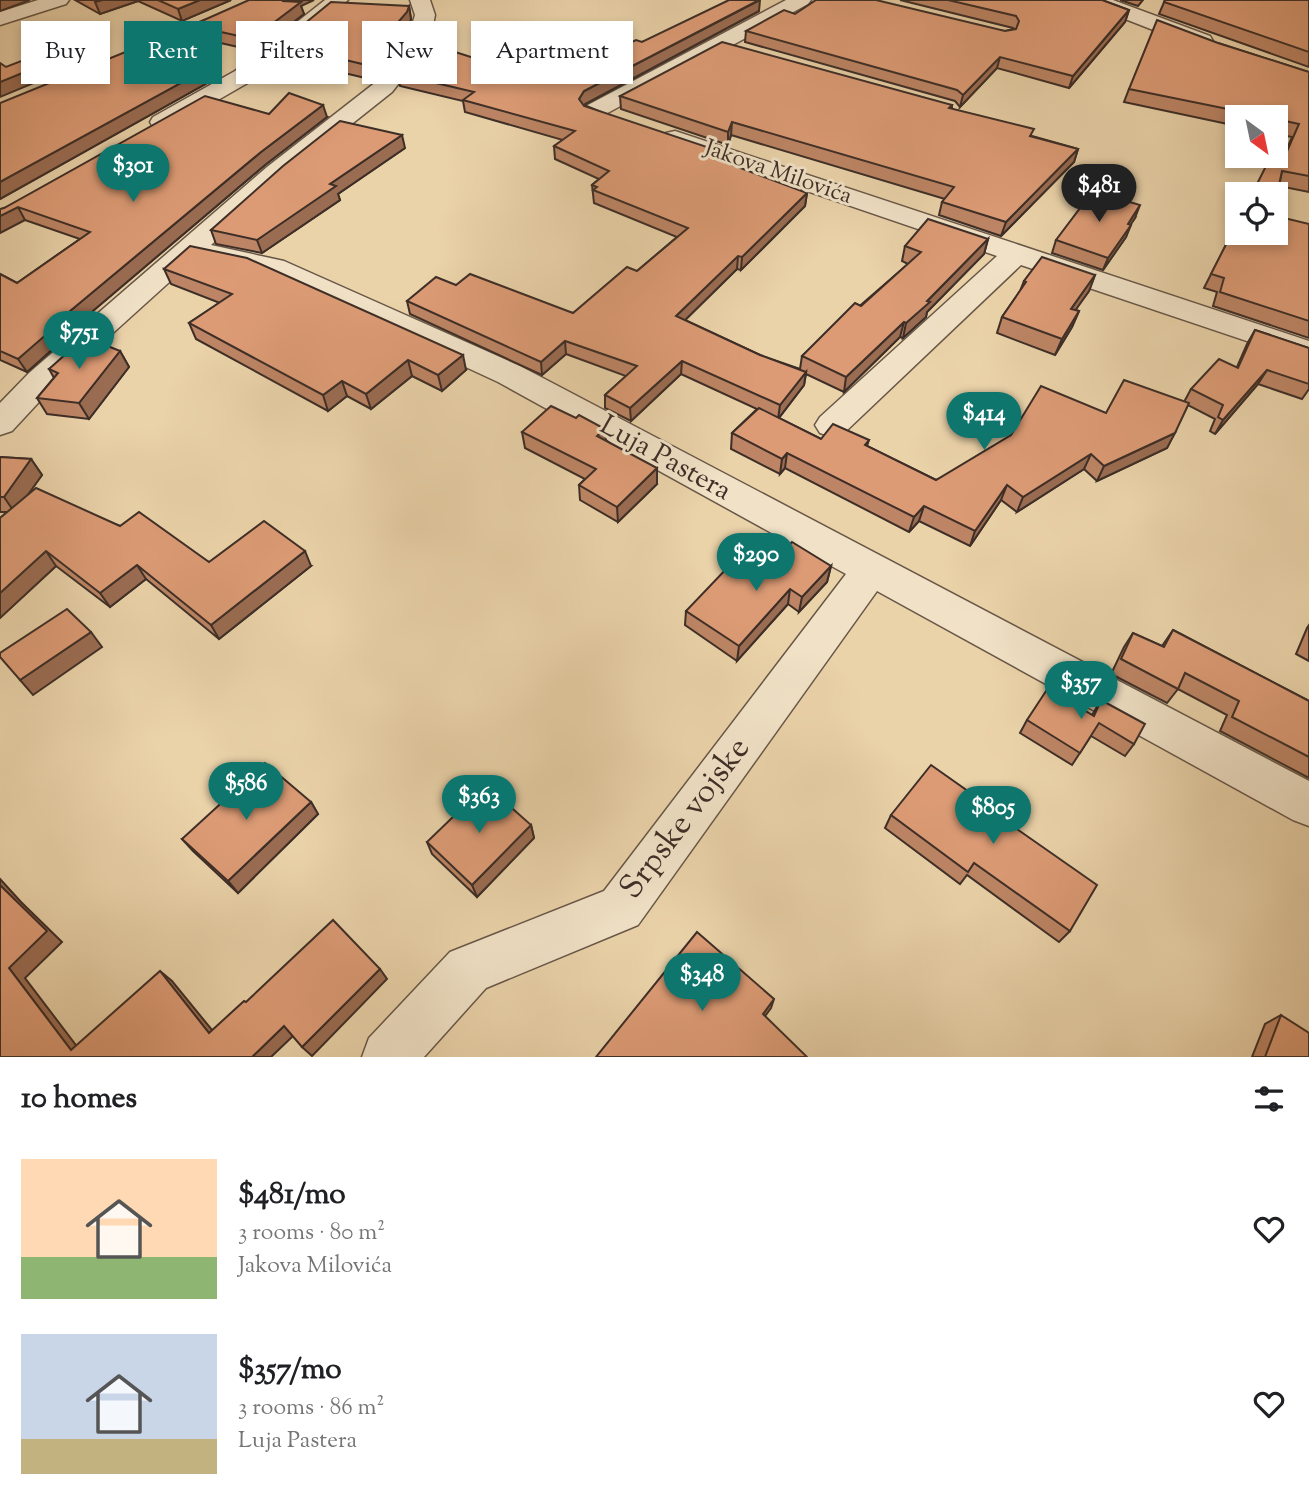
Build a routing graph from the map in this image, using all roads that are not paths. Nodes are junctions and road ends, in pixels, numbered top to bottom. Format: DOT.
graph roads {
  1 [pos="59,0"];
  2 [pos="338,0"];
  3 [pos="421,0"];
  4 [pos="801,0"];
  5 [pos="1094,0"];
  6 [pos="1171,6"];
  7 [pos="0,19"];
  8 [pos="1147,19"];
  9 [pos="1221,48"];
  10 [pos="142,133"];
  11 [pos="192,246"];
  12 [pos="1016,254"];
  13 [pos="1309,352"];
  14 [pos="0,423"];
  15 [pos="832,425"];
  16 [pos="870,570"];
  17 [pos="1309,805"];
  18 [pos="388,1057"];
  1 -- 7 [label="street"];
  2 -- 10 [label="street"];
  3 -- 11 [label="street"];
  4 -- 12 [label="street, Jakova Milovića"];
  5 -- 8 [label="street"];
  6 -- 8 [label="street"];
  8 -- 9 [label="street"];
  11 -- 14 [label="street"];
  11 -- 16 [label="street, Luja Pastera"];
  12 -- 13 [label="street, Jakova Milovića"];
  12 -- 15 [label="street"];
  16 -- 17 [label="street, Luja Pastera"];
  16 -- 18 [label="street, Srpske vojske"];
}
